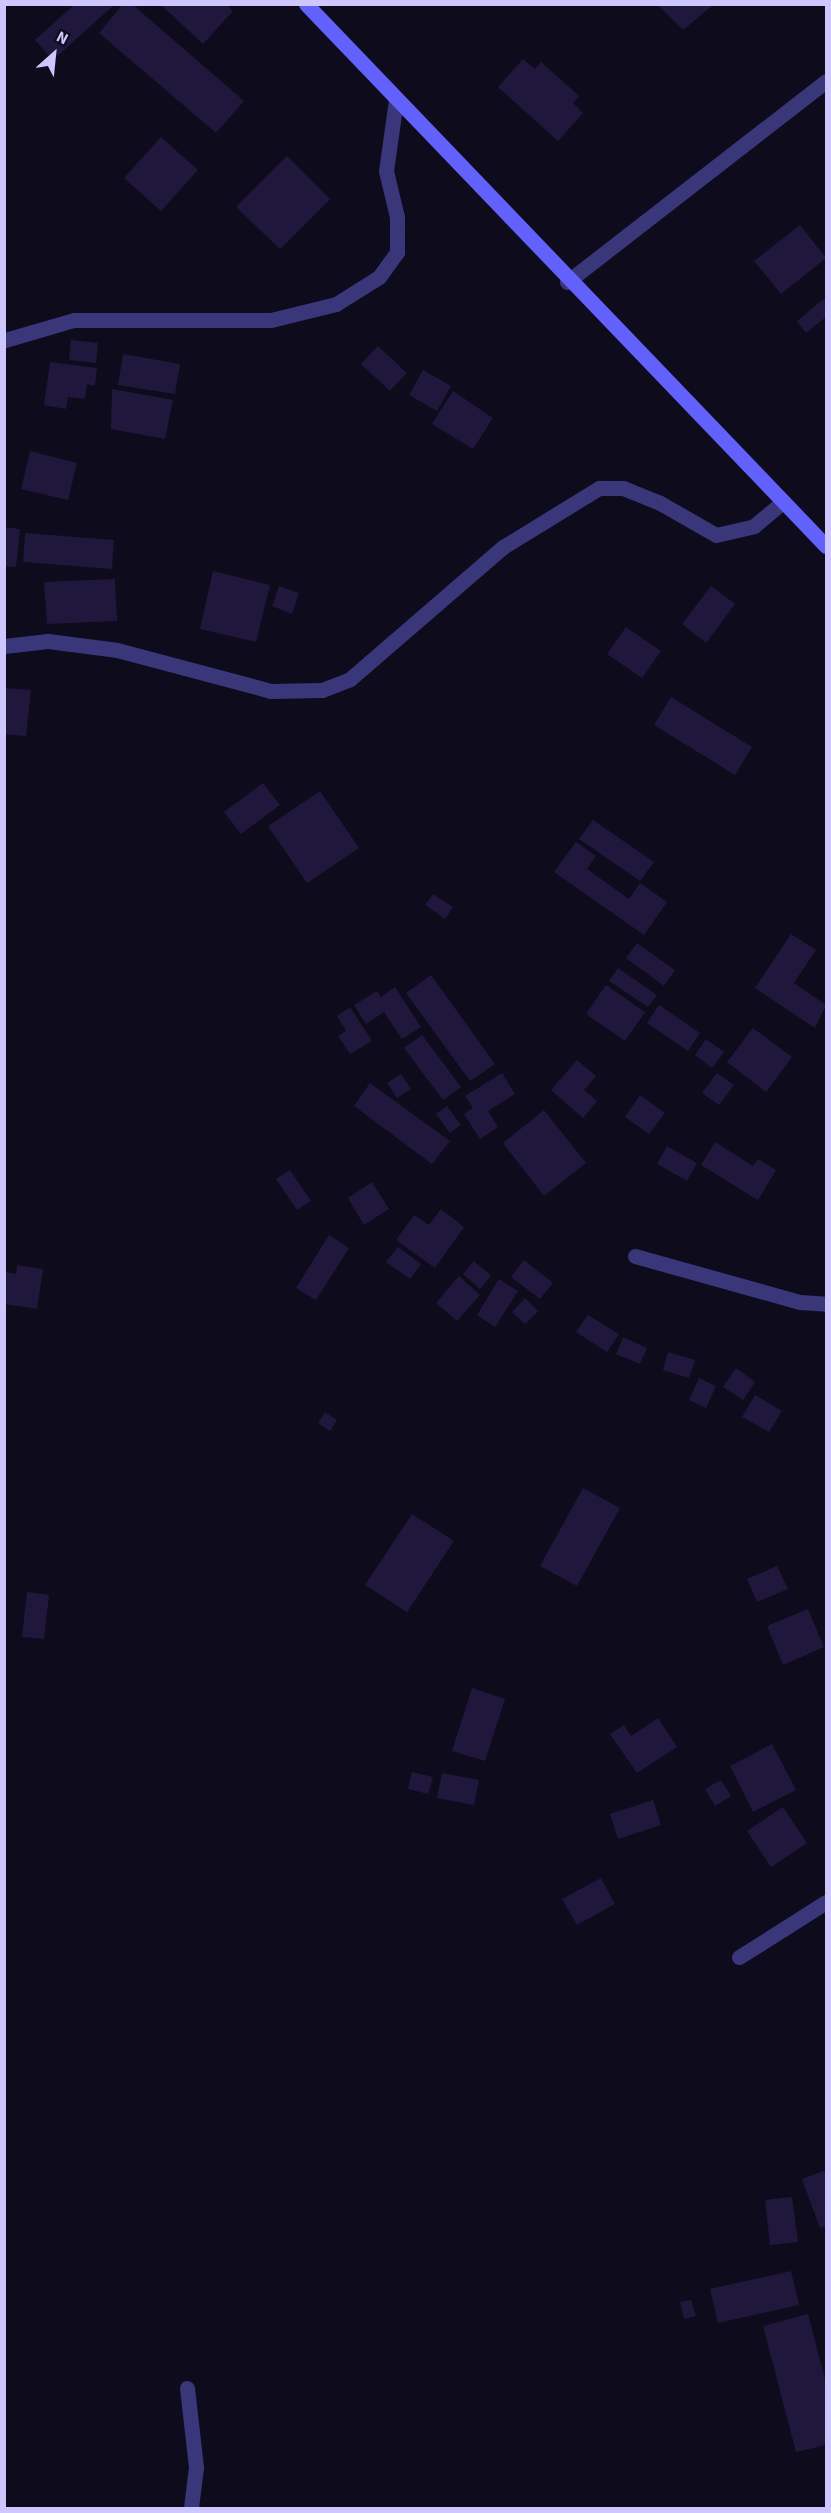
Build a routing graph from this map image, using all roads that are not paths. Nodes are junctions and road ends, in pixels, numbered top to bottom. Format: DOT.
graph roads {
  1 [pos="306,4"];
  2 [pos="826,81"];
  3 [pos="396,100"];
  4 [pos="567,282"];
  5 [pos="5,340"];
  6 [pos="783,502"];
  7 [pos="826,546"];
  8 [pos="4,646"];
  9 [pos="636,1256"];
  10 [pos="826,1304"];
  11 [pos="826,1902"];
  12 [pos="739,1957"];
  13 [pos="187,2388"];
  14 [pos="191,2508"];
  1 -- 3 [label="main road"];
  2 -- 4 [label="street"];
  3 -- 4 [label="main road"];
  3 -- 5 [label="street"];
  4 -- 6 [label="main road"];
  6 -- 7 [label="main road"];
  6 -- 8 [label="street"];
  9 -- 10 [label="street"];
  11 -- 12 [label="street"];
  13 -- 14 [label="street"];
}
